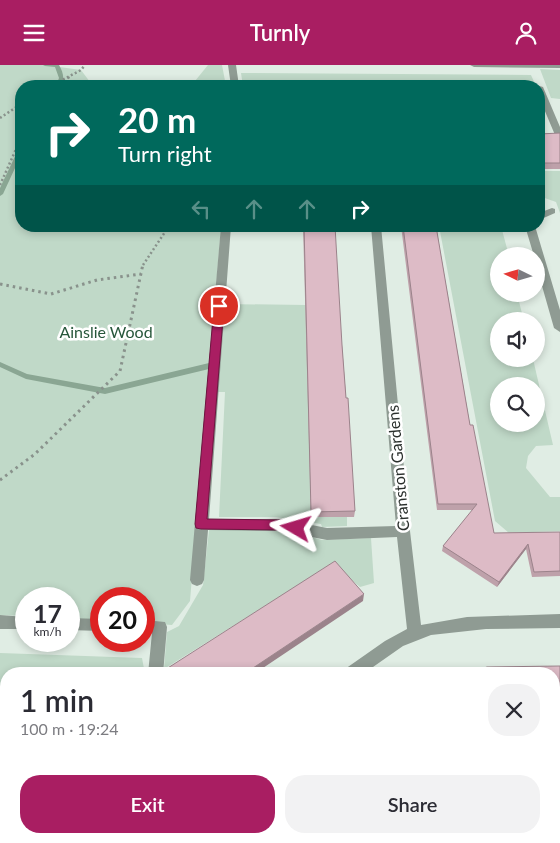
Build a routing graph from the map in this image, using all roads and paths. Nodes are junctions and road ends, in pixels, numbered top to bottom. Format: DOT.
graph roads {
  1 [pos="85,65"];
  2 [pos="232,65"];
  3 [pos="474,65"];
  4 [pos="560,66"];
  5 [pos="68,77"];
  6 [pos="535,78"];
  7 [pos="63,80"];
  8 [pos="70,80"];
  9 [pos="234,80"];
  10 [pos="545,102"];
  11 [pos="15,108"];
  12 [pos="0,118"];
  13 [pos="549,135"];
  14 [pos="559,135"];
  15 [pos="15,154"];
  16 [pos="0,171"];
  17 [pos="4,173"];
  18 [pos="0,185"];
  19 [pos="552,211"];
  20 [pos="545,214"];
  21 [pos="165,232"];
  22 [pos="225,232"];
  23 [pos="377,232"];
  24 [pos="532,232"];
  25 [pos="141,274"];
  26 [pos="0,284"];
  27 [pos="560,328"];
  28 [pos="0,480"];
  29 [pos="201,524"];
  30 [pos="403,531"];
  31 [pos="197,580"];
  32 [pos="560,621"];
  33 [pos="0,622"];
  34 [pos="15,623"];
  35 [pos="155,627"];
  36 [pos="415,633"];
  37 [pos="156,667"];
  38 [pos="366,667"];
  1 -- 5 [label="path"];
  2 -- 9 [label="street"];
  3 -- 6 [label="street"];
  4 -- 6 [label="street"];
  5 -- 7 [label="path"];
  5 -- 8 [label="path"];
  10 -- 14 [label="street"];
  11 -- 12 [label="path"];
  13 -- 14 [label="street"];
  15 -- 17 [label="path"];
  16 -- 17 [label="path"];
  17 -- 18 [label="path"];
  19 -- 20 [label="street"];
  21 -- 25 [label="path"];
  22 -- 29 [label="street"];
  23 -- 30 [label="street, Cranston Gardens"];
  24 -- 27 [label="street"];
  25 -- 26 [label="path"];
  25 -- 28 [label="path"];
  29 -- 30 [label="street"];
  29 -- 31 [label="street"];
  30 -- 36 [label="street, Cranston Gardens"];
  32 -- 36 [label="street"];
  33 -- 34 [label="street"];
  35 -- 37 [label="street"];
  36 -- 38 [label="street"];
}
